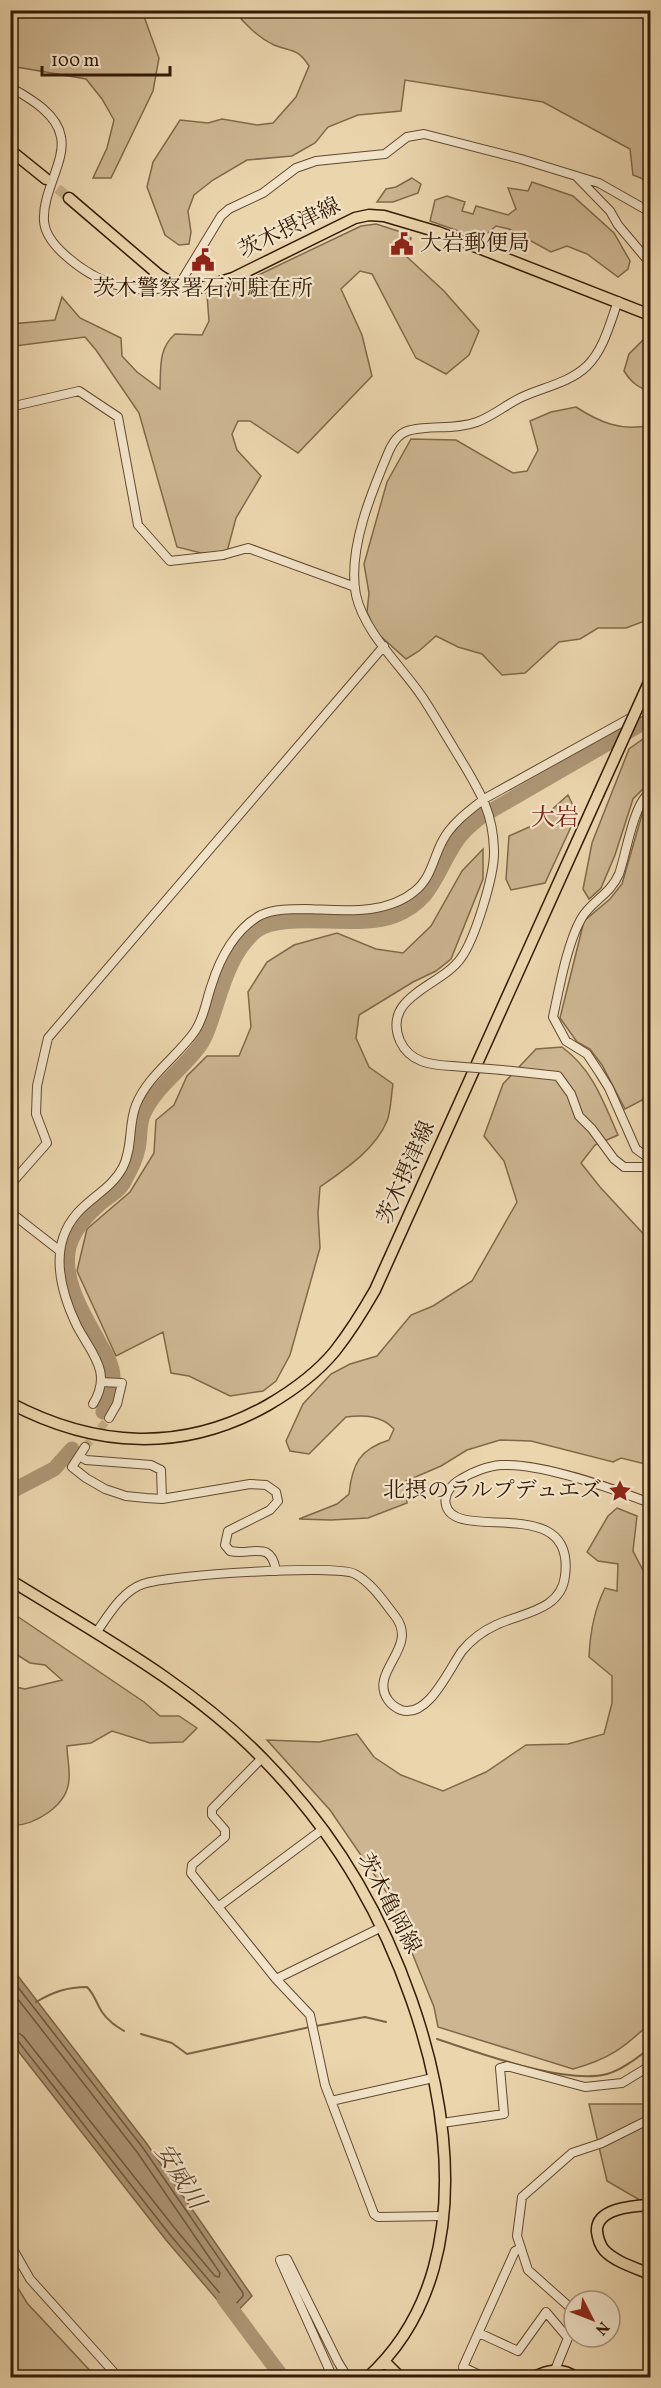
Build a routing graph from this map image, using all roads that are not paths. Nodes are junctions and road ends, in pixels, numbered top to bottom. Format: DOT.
graph roads {
  1 [pos="10,87"];
  2 [pos="10,150"];
  3 [pos="575,176"];
  4 [pos="46,179"];
  5 [pos="69,198"];
  6 [pos="651,212"];
  7 [pos="651,263"];
  8 [pos="179,285"];
  9 [pos="618,301"];
  10 [pos="651,315"];
  11 [pos="10,407"];
  12 [pos="355,587"];
  13 [pos="384,646"];
  14 [pos="650,681"];
  15 [pos="651,707"];
  16 [pos="651,793"];
  17 [pos="485,802"];
  18 [pos="651,1162"];
  19 [pos="10,1185"];
  20 [pos="10,1212"];
  21 [pos="60,1251"];
  22 [pos="103,1382"];
  23 [pos="10,1403"];
  24 [pos="93,1404"];
  25 [pos="109,1418"];
  26 [pos="85,1447"];
  27 [pos="79,1456"];
  28 [pos="162,1499"];
  29 [pos="651,1503"];
  30 [pos="276,1571"];
  31 [pos="10,1580"];
  32 [pos="96,1633"];
  33 [pos="262,1758"];
  34 [pos="323,1829"];
  35 [pos="218,1907"];
  36 [pos="382,1927"];
  37 [pos="276,1979"];
  38 [pos="651,2066"];
  39 [pos="433,2078"];
  40 [pos="331,2101"];
  41 [pos="651,2119"];
  42 [pos="442,2123"];
  43 [pos="651,2205"];
  44 [pos="443,2216"];
  45 [pos="10,2244"];
  46 [pos="521,2248"];
  47 [pos="651,2274"];
  48 [pos="562,2301"];
  49 [pos="562,2326"];
  50 [pos="479,2333"];
  51 [pos="564,2349"];
  52 [pos="384,2361"];
  53 [pos="555,2370"];
  54 [pos="369,2376"];
  55 [pos="539,2376"];
  56 [pos="118,2378"];
  57 [pos="333,2378"];
  58 [pos="348,2378"];
  59 [pos="401,2378"];
  60 [pos="486,2378"];
  61 [pos="577,2378"];
  1 -- 8 [label="street"];
  2 -- 4 [label="main road"];
  3 -- 6 [label="street"];
  3 -- 7 [label="street"];
  3 -- 8 [label="street"];
  5 -- 8 [label="main road, 茨木摂津線"];
  8 -- 9 [label="main road, 茨木摂津線"];
  9 -- 10 [label="main road, 茨木摂津線"];
  9 -- 12 [label="street"];
  11 -- 12 [label="street"];
  12 -- 13 [label="street"];
  13 -- 17 [label="street"];
  13 -- 19 [label="street"];
  14 -- 23 [label="main road, 茨木摂津線, bridge"];
  15 -- 17 [label="street"];
  16 -- 18 [label="street"];
  17 -- 18 [label="street, bridge"];
  17 -- 21 [label="street"];
  20 -- 21 [label="street"];
  21 -- 22 [label="street"];
  22 -- 24 [label="street"];
  22 -- 25 [label="street"];
  26 -- 27 [label="street"];
  27 -- 28 [label="street"];
  27 -- 28 [label="street"];
  28 -- 30 [label="street"];
  29 -- 30 [label="street"];
  30 -- 32 [label="street"];
  31 -- 32 [label="main road, 茨木亀岡線"];
  32 -- 33 [label="main road, 茨木亀岡線"];
  33 -- 34 [label="main road, 茨木亀岡線"];
  33 -- 35 [label="street"];
  34 -- 35 [label="street"];
  34 -- 36 [label="main road, 茨木亀岡線"];
  35 -- 37 [label="street"];
  36 -- 37 [label="street"];
  36 -- 39 [label="main road, 茨木亀岡線"];
  37 -- 40 [label="street"];
  38 -- 42 [label="street"];
  39 -- 40 [label="street"];
  39 -- 42 [label="main road, 茨木亀岡線"];
  40 -- 44 [label="street"];
  41 -- 46 [label="street"];
  42 -- 44 [label="main road, 茨木亀岡線"];
  43 -- 47 [label="main road"];
  44 -- 52 [label="main road, 茨木亀岡線"];
  45 -- 56 [label="street"];
  46 -- 48 [label="street"];
  46 -- 50 [label="street"];
  49 -- 50 [label="street"];
  50 -- 60 [label="street"];
  51 -- 53 [label="street"];
  52 -- 54 [label="main road, 茨木亀岡線"];
  52 -- 59 [label="main road"];
  53 -- 55 [label="main road"];
  53 -- 61 [label="main road"];
  57 -- 58 [label="street"];
}
